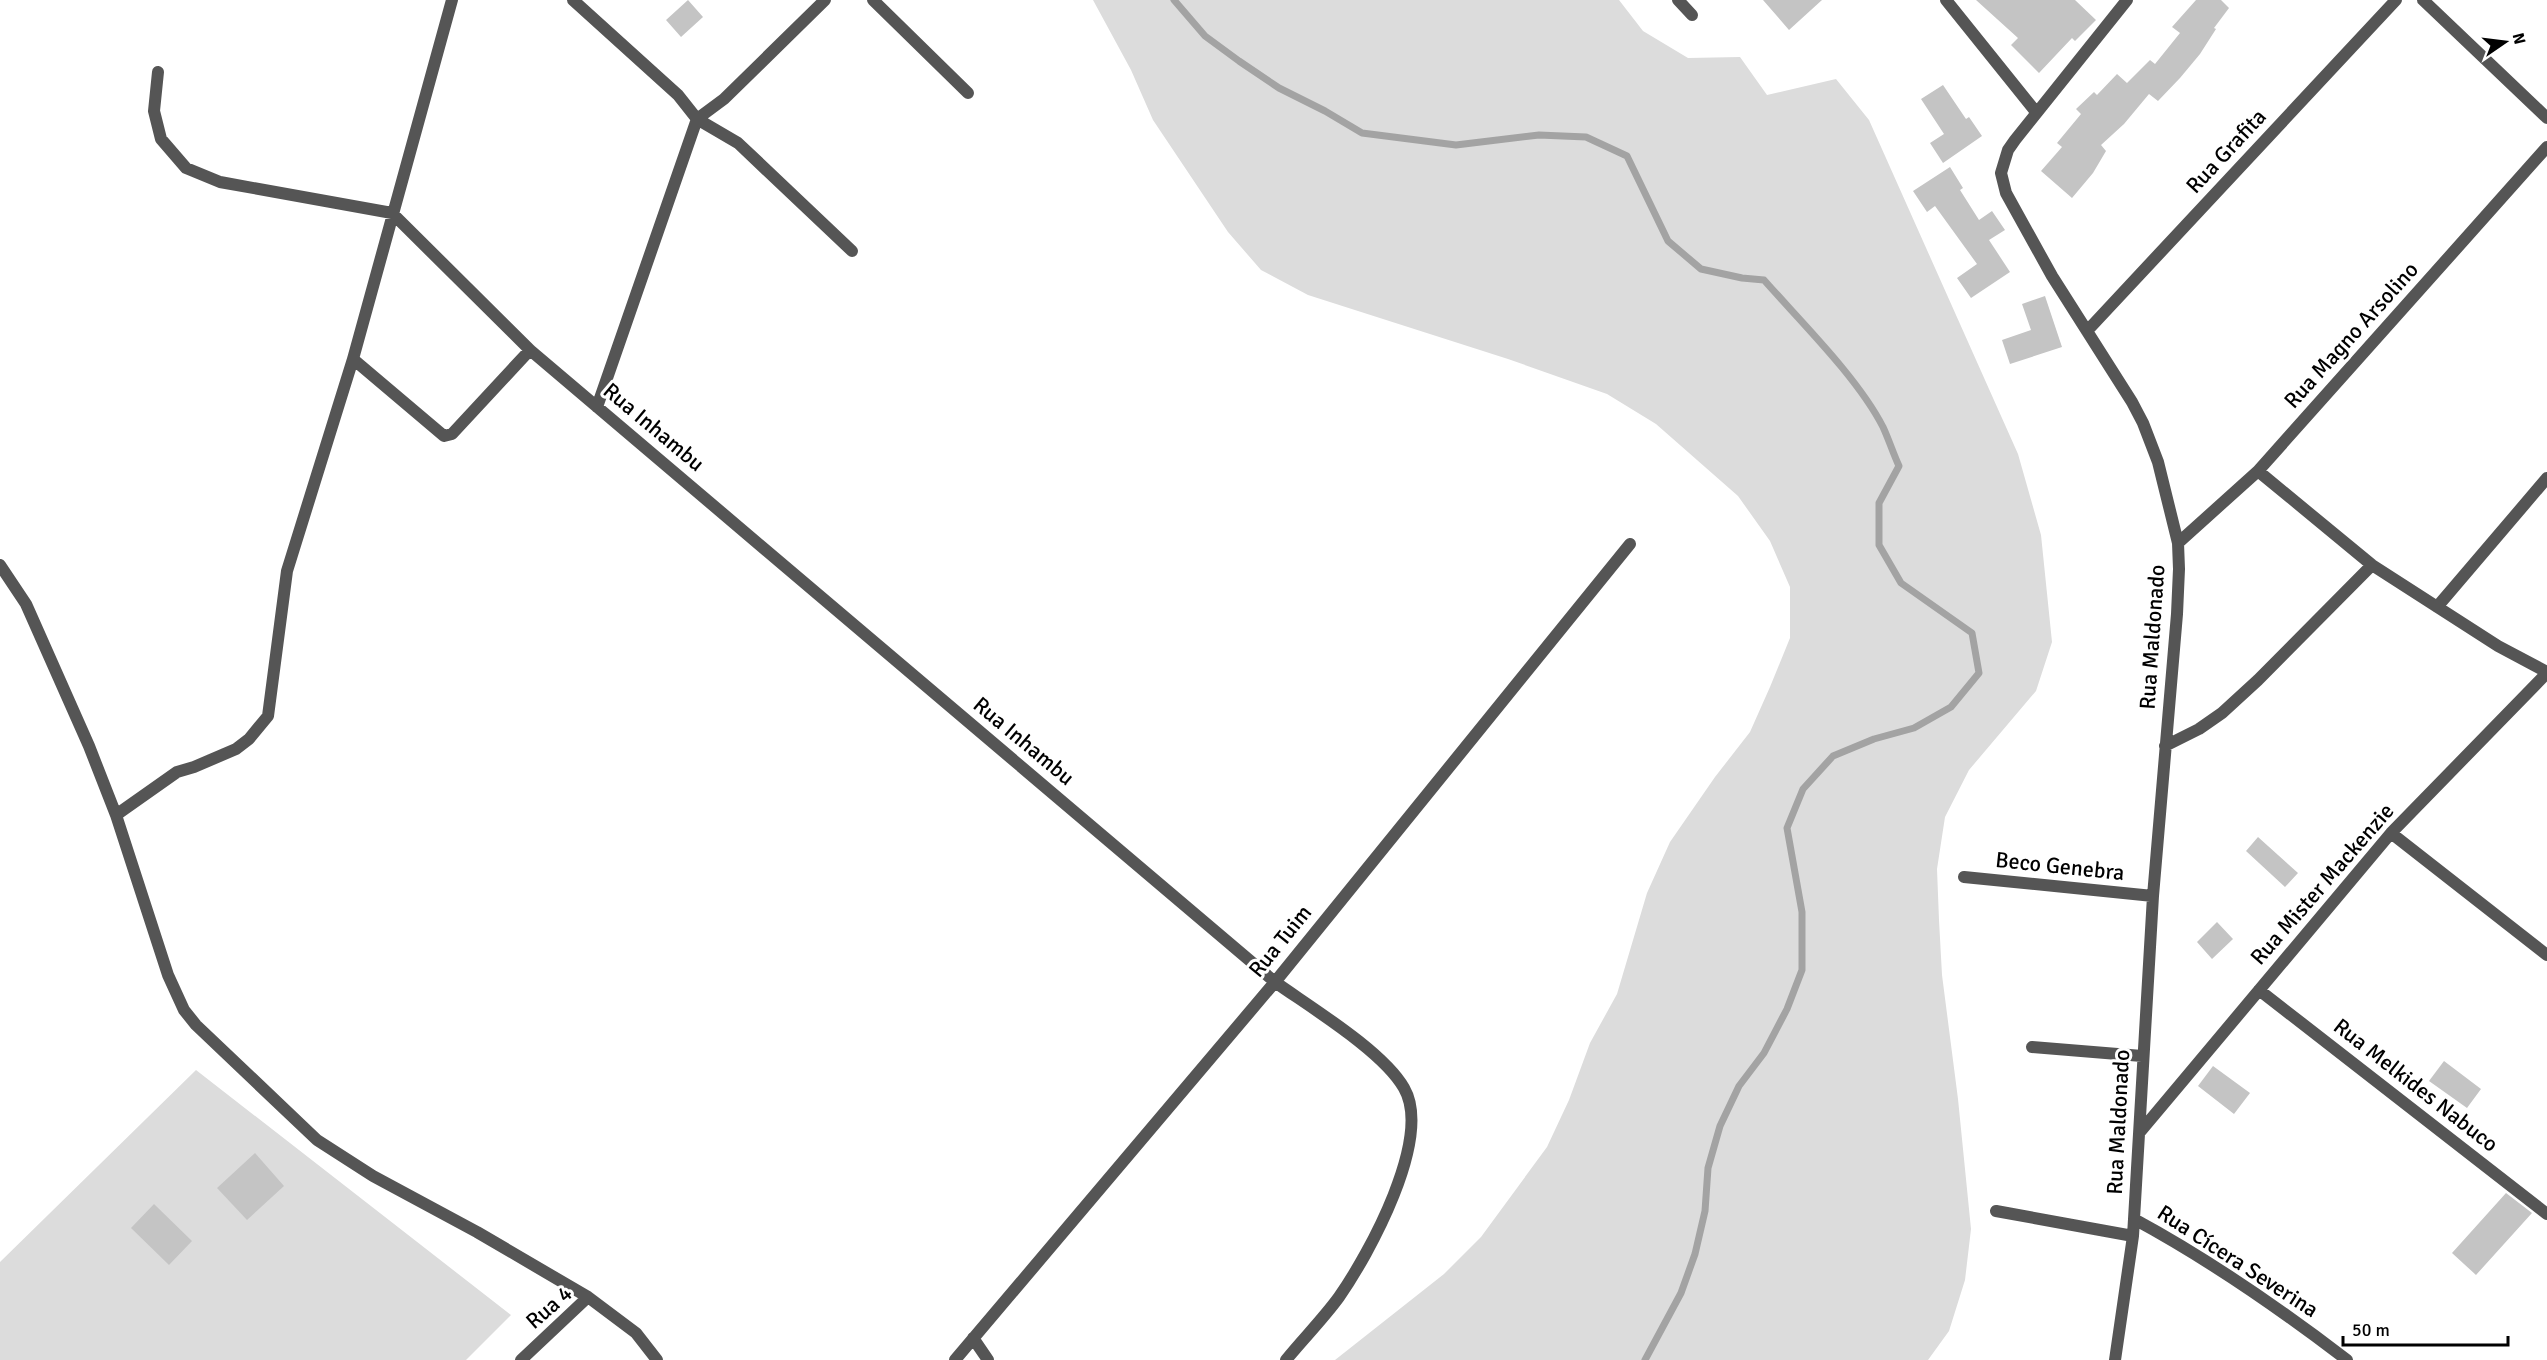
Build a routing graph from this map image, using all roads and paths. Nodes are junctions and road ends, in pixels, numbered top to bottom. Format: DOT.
graph roads {
  1 [pos="452,0"];
  2 [pos="573,0"];
  3 [pos="825,0"];
  4 [pos="873,0"];
  5 [pos="1678,0"];
  6 [pos="1946,0"];
  7 [pos="2127,0"];
  8 [pos="2396,0"];
  9 [pos="2423,0"];
  10 [pos="1692,15"];
  11 [pos="158,72"];
  12 [pos="968,93"];
  13 [pos="2036,112"];
  14 [pos="2547,118"];
  15 [pos="697,119"];
  16 [pos="2547,147"];
  17 [pos="392,213"];
  18 [pos="852,251"];
  19 [pos="2087,332"];
  20 [pos="530,350"];
  21 [pos="353,359"];
  22 [pos="597,406"];
  23 [pos="2258,471"];
  24 [pos="2547,478"];
  25 [pos="2178,543"];
  26 [pos="1630,544"];
  27 [pos="0,565"];
  28 [pos="2372,565"];
  29 [pos="2437,607"];
  30 [pos="2547,672"];
  31 [pos="2165,746"];
  32 [pos="116,815"];
  33 [pos="2391,833"];
  34 [pos="1964,877"];
  35 [pos="2153,896"];
  36 [pos="2547,955"];
  37 [pos="1275,982"];
  38 [pos="2259,990"];
  39 [pos="2032,1047"];
  40 [pos="2142,1056"];
  41 [pos="2140,1132"];
  42 [pos="1996,1211"];
  43 [pos="2547,1214"];
  44 [pos="2134,1219"];
  45 [pos="2133,1236"];
  46 [pos="588,1297"];
  47 [pos="973,1338"];
  48 [pos="521,1360"];
  49 [pos="657,1360"];
  50 [pos="955,1360"];
  51 [pos="987,1360"];
  52 [pos="1286,1360"];
  53 [pos="2115,1360"];
  54 [pos="2347,1360"];
  1 -- 17 [label="street"];
  2 -- 15 [label="street"];
  3 -- 15 [label="street"];
  4 -- 12 [label="street"];
  5 -- 10 [label="street"];
  6 -- 13 [label="street"];
  7 -- 13 [label="street, Rua Maldonado"];
  8 -- 19 [label="street, Rua Grafita"];
  9 -- 14 [label="street"];
  11 -- 17 [label="street"];
  13 -- 19 [label="street, Rua Maldonado"];
  15 -- 18 [label="street"];
  15 -- 22 [label="street"];
  16 -- 23 [label="street, Rua Magno Arsolino"];
  17 -- 20 [label="street, Rua Inhambu"];
  17 -- 21 [label="street"];
  19 -- 25 [label="street, Rua Maldonado"];
  20 -- 21 [label="street"];
  20 -- 22 [label="street, Rua Inhambu"];
  21 -- 32 [label="street"];
  22 -- 37 [label="street, Rua Inhambu"];
  23 -- 25 [label="street, Rua Magno Arsolino"];
  23 -- 28 [label="street"];
  24 -- 29 [label="street"];
  25 -- 31 [label="street, Rua Maldonado"];
  26 -- 37 [label="street, Rua Tuim"];
  27 -- 32 [label="street"];
  28 -- 29 [label="street"];
  28 -- 31 [label="street"];
  29 -- 30 [label="street"];
  30 -- 33 [label="street, Rua Mister Mackenzie"];
  31 -- 35 [label="street, Rua Maldonado"];
  32 -- 46 [label="street"];
  33 -- 36 [label="street"];
  33 -- 38 [label="street, Rua Mister Mackenzie"];
  34 -- 35 [label="street, Beco Genebra"];
  35 -- 40 [label="street, Rua Maldonado"];
  37 -- 47 [label="street, Rua Tuim"];
  37 -- 52 [label="street, Rua Inhambu"];
  38 -- 41 [label="street, Rua Mister Mackenzie"];
  38 -- 43 [label="street, Rua Melkides Nabuco"];
  39 -- 40 [label="street"];
  40 -- 41 [label="street, Rua Maldonado"];
  41 -- 44 [label="street, Rua Maldonado"];
  42 -- 45 [label="street, Rua Cícera Severina"];
  44 -- 45 [label="street, Rua Maldonado"];
  44 -- 54 [label="street, Rua Cícera Severina"];
  45 -- 53 [label="street, Rua Maldonado"];
  46 -- 48 [label="street, Rua 4"];
  46 -- 49 [label="street, Rua 4"];
  47 -- 50 [label="street, Rua Tuim"];
  47 -- 51 [label="street"];
}
